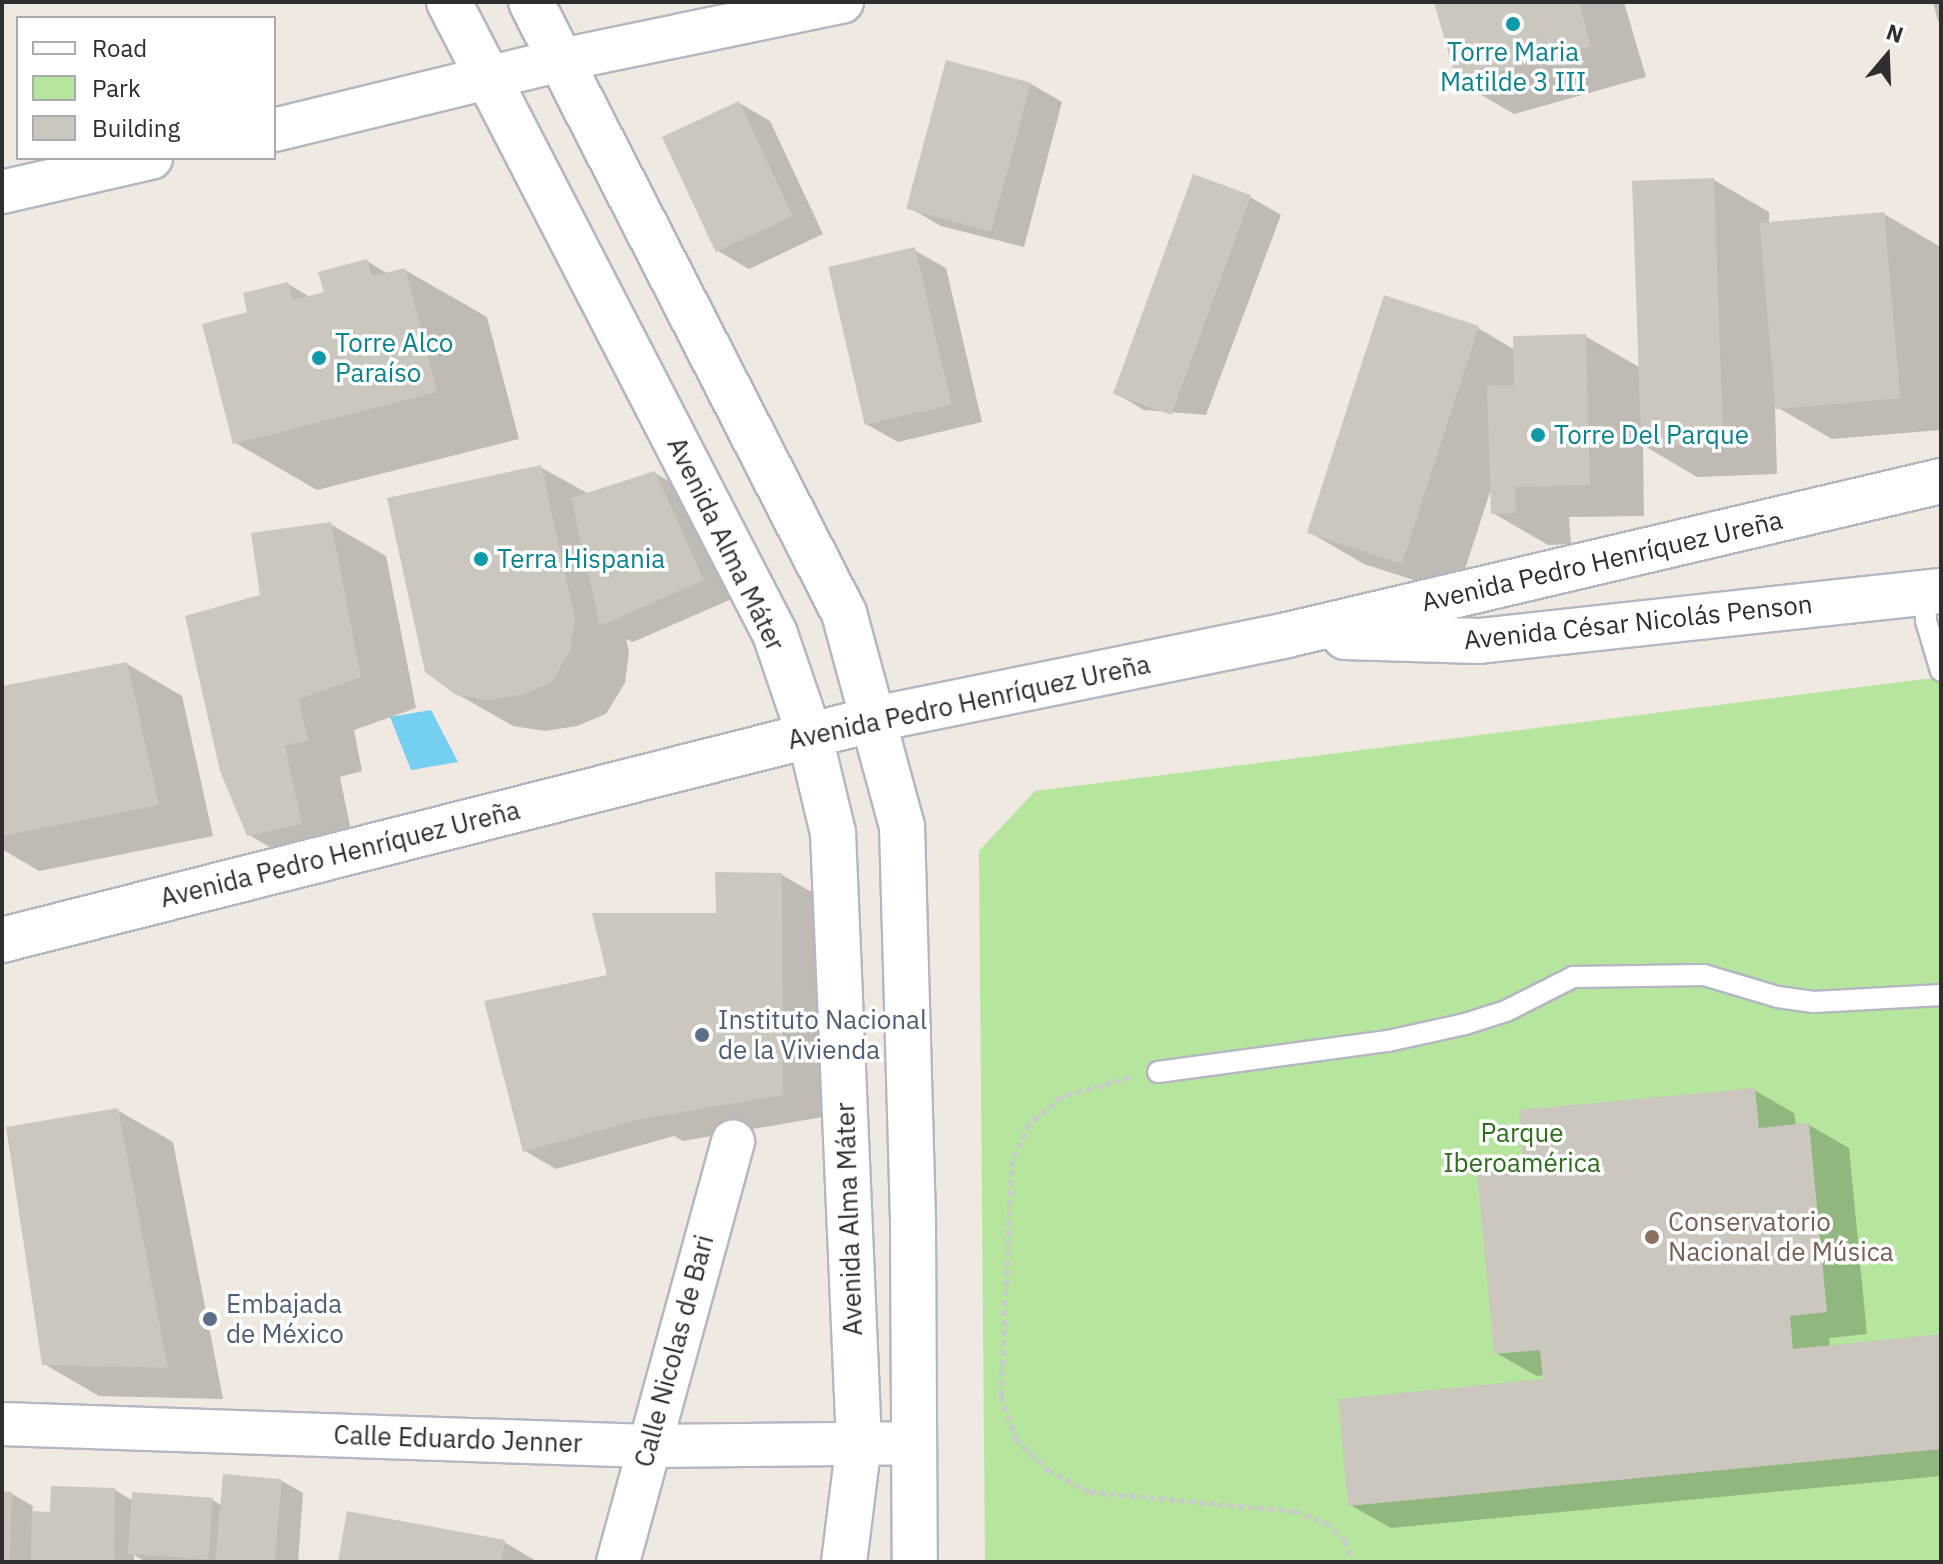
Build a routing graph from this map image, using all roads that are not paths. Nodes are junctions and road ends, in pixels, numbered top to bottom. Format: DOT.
graph roads {
  1 [pos="449,2"];
  2 [pos="531,2"];
  3 [pos="842,2"];
  4 [pos="561,60"];
  5 [pos="491,80"];
  6 [pos="276,130"];
  7 [pos="142,160"];
  8 [pos="2,192"];
  9 [pos="1941,481"];
  10 [pos="1933,592"];
  11 [pos="1287,635"];
  12 [pos="1941,671"];
  13 [pos="875,719"];
  14 [pos="810,737"];
  15 [pos="2,940"];
  16 [pos="1941,995"];
  17 [pos="1158,1072"];
  18 [pos="733,1141"];
  19 [pos="2,1424"];
  20 [pos="859,1442"];
  21 [pos="914,1443"];
  22 [pos="648,1446"];
  23 [pos="618,1562"];
  24 [pos="844,1562"];
  25 [pos="915,1562"];
  1 -- 5 [label="main road, Avenida Alma Máter"];
  2 -- 4 [label="main road"];
  3 -- 4 [label="street"];
  4 -- 5 [label="street"];
  4 -- 13 [label="main road"];
  5 -- 6 [label="street"];
  5 -- 14 [label="main road, Avenida Alma Máter"];
  7 -- 8 [label="street"];
  9 -- 11 [label="main road, Avenida Pedro Henríquez Ureña"];
  10 -- 11 [label="main road, Avenida César Nicolás Penson"];
  10 -- 12 [label="lane"];
  11 -- 13 [label="main road, Avenida Pedro Henríquez Ureña"];
  13 -- 14 [label="main road, Avenida Pedro Henríquez Ureña"];
  13 -- 21 [label="main road"];
  14 -- 15 [label="main road, Avenida Pedro Henríquez Ureña"];
  14 -- 20 [label="main road, Avenida Alma Máter"];
  16 -- 17 [label="lane"];
  18 -- 22 [label="street, Calle Nicolas de Bari"];
  19 -- 22 [label="street, Calle Eduardo Jenner"];
  20 -- 21 [label="street, Calle Eduardo Jenner"];
  20 -- 22 [label="street, Calle Eduardo Jenner"];
  20 -- 24 [label="main road, Avenida Alma Máter"];
  21 -- 25 [label="main road"];
  22 -- 23 [label="street, Calle Nicolas de Bari"];
}
